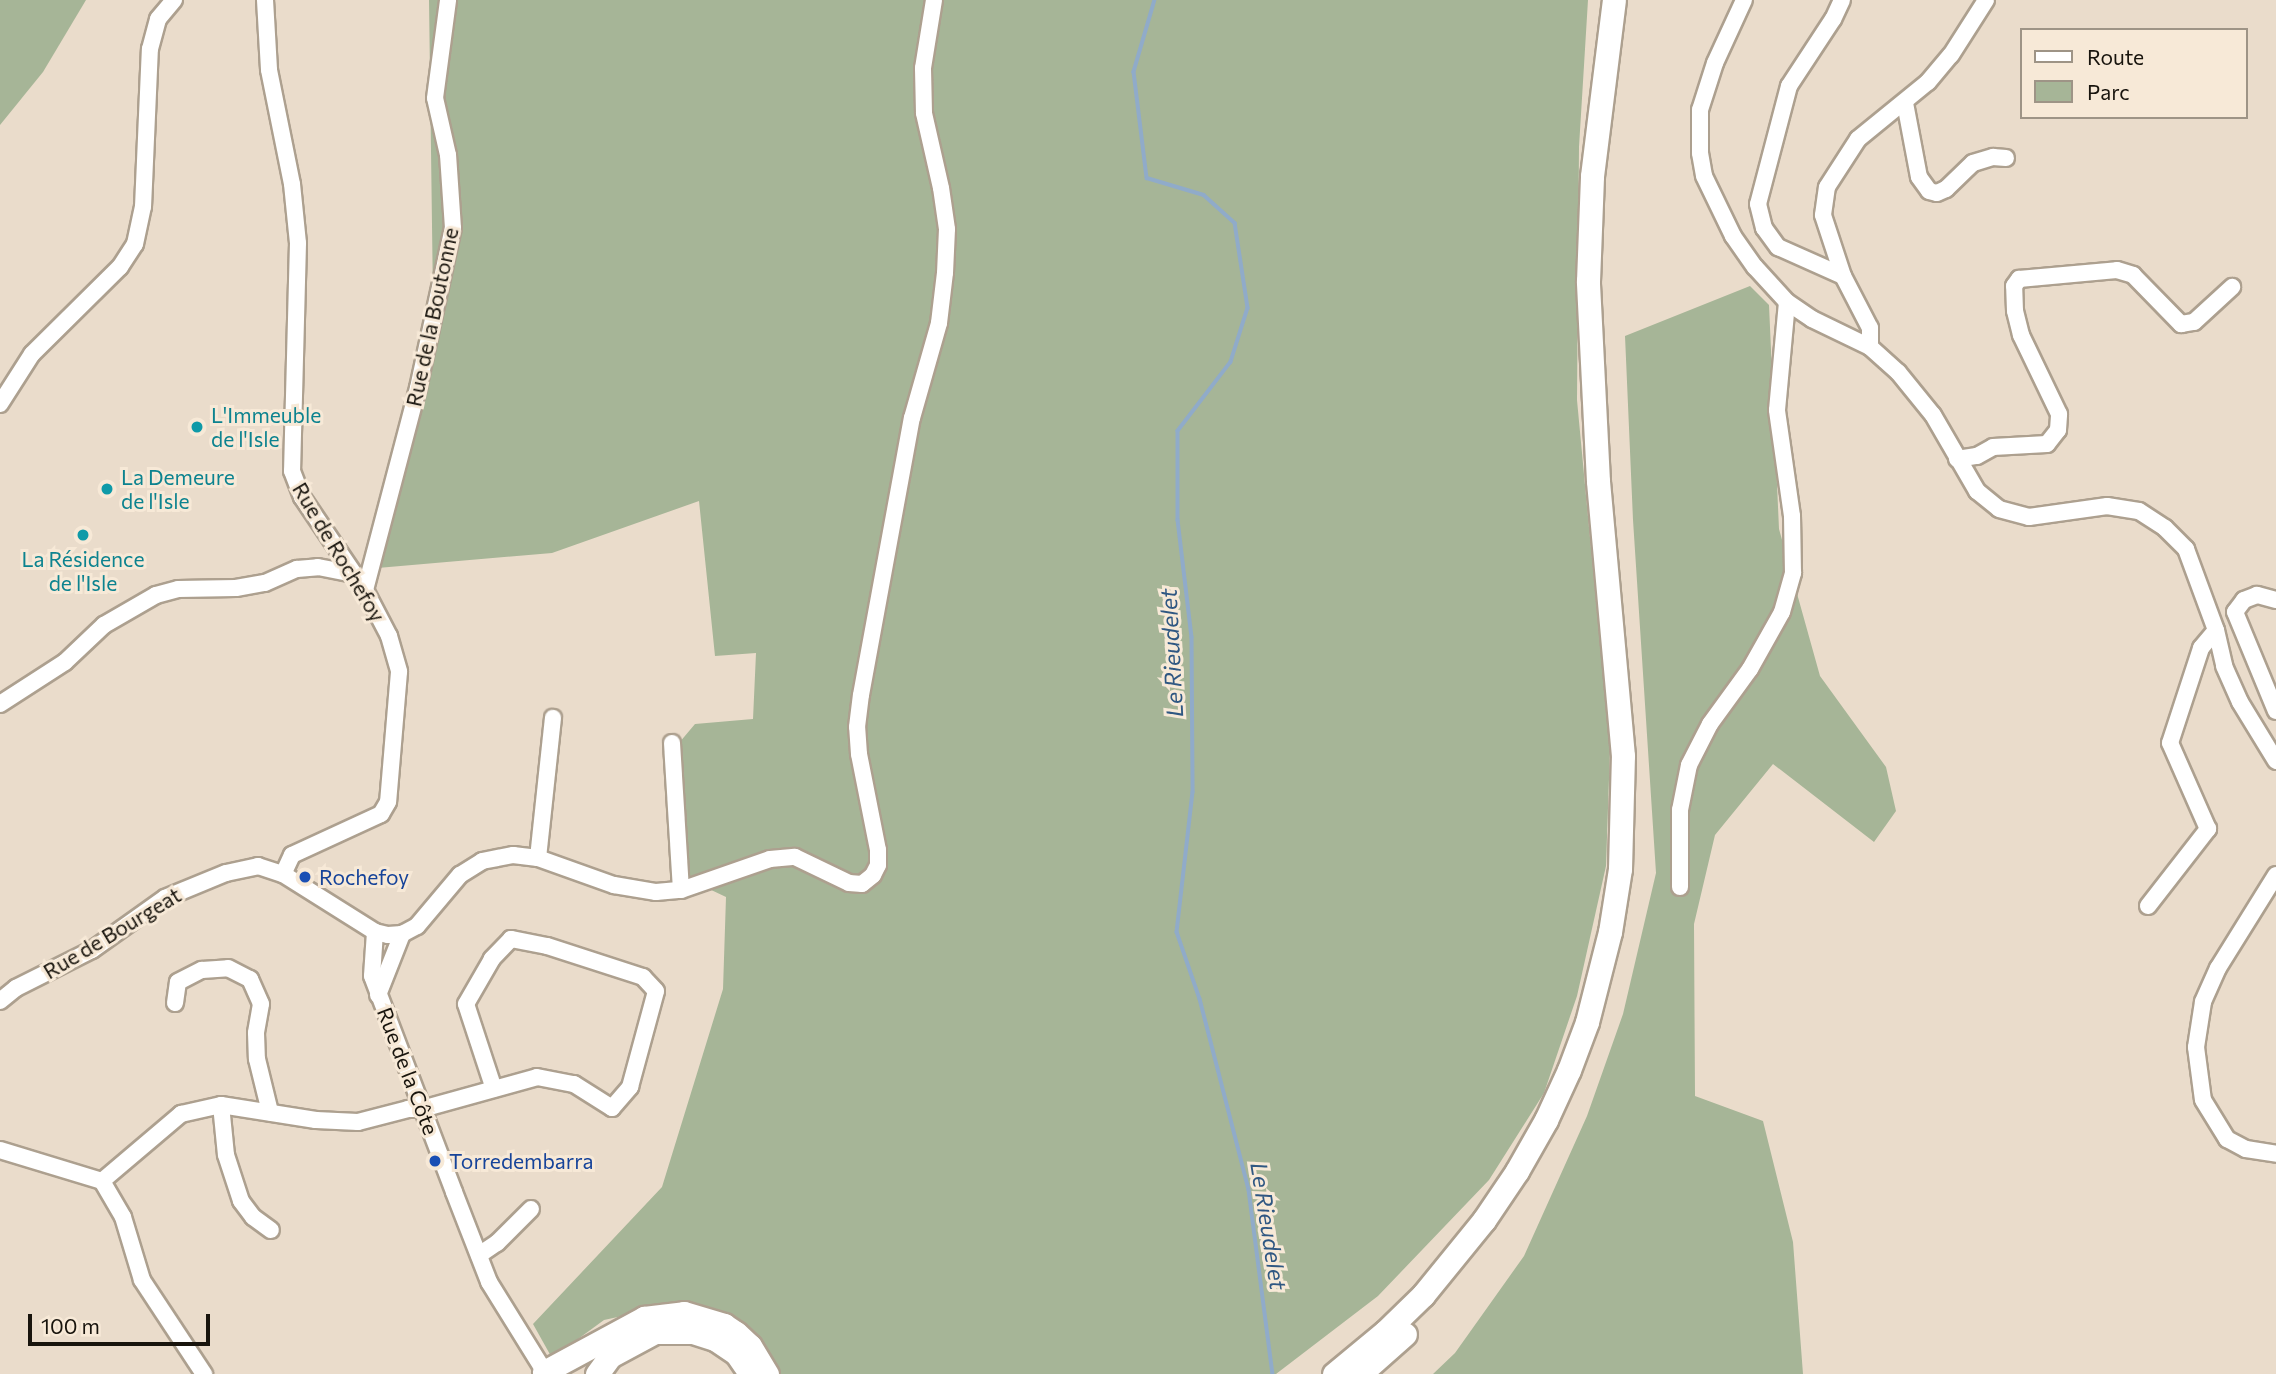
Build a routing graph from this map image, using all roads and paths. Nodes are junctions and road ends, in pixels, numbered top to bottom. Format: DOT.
graph roads {
  1 [pos="174,0"];
  2 [pos="265,0"];
  3 [pos="449,0"];
  4 [pos="934,0"];
  5 [pos="1614,0"];
  6 [pos="1627,0"];
  7 [pos="1744,0"];
  8 [pos="1842,0"];
  9 [pos="1986,0"];
  10 [pos="1905,103"];
  11 [pos="2006,158"];
  12 [pos="1843,276"];
  13 [pos="2232,287"];
  14 [pos="1787,302"];
  15 [pos="1870,347"];
  16 [pos="0,404"];
  17 [pos="1957,459"];
  18 [pos="353,574"];
  19 [pos="365,590"];
  20 [pos="2276,600"];
  21 [pos="2216,630"];
  22 [pos="0,704"];
  23 [pos="2276,711"];
  24 [pos="553,718"];
  25 [pos="672,743"];
  26 [pos="2275,753"];
  27 [pos="538,858"];
  28 [pos="283,874"];
  29 [pos="2276,875"];
  30 [pos="1680,887"];
  31 [pos="681,890"];
  32 [pos="2148,906"];
  33 [pos="375,932"];
  34 [pos="402,934"];
  35 [pos="378,995"];
  36 [pos="0,1001"];
  37 [pos="175,1003"];
  38 [pos="494,1089"];
  39 [pos="222,1105"];
  40 [pos="422,1109"];
  41 [pos="270,1112"];
  42 [pos="0,1150"];
  43 [pos="2276,1154"];
  44 [pos="102,1181"];
  45 [pos="531,1209"];
  46 [pos="271,1230"];
  47 [pos="479,1255"];
  48 [pos="545,1373"];
  49 [pos="204,1374"];
  50 [pos="597,1374"];
  51 [pos="749,1374"];
  52 [pos="767,1374"];
  53 [pos="1335,1374"];
  54 [pos="1360,1374"];
  1 -- 16 [label="street"];
  2 -- 18 [label="street, Rue de Rochefoy"];
  3 -- 19 [label="street, Rue de la Boutonne"];
  4 -- 31 [label="street"];
  5 -- 53 [label="highway"];
  6 -- 54 [label="highway"];
  7 -- 14 [label="street"];
  8 -- 12 [label="street"];
  9 -- 10 [label="street"];
  10 -- 11 [label="street"];
  10 -- 12 [label="street"];
  12 -- 15 [label="street"];
  13 -- 17 [label="street"];
  14 -- 15 [label="street"];
  14 -- 30 [label="street"];
  15 -- 17 [label="street"];
  17 -- 21 [label="street"];
  18 -- 19 [label="street, Rue de Rochefoy"];
  18 -- 22 [label="street"];
  19 -- 28 [label="street, Rue de Rochefoy"];
  20 -- 23 [label="street"];
  21 -- 26 [label="street"];
  21 -- 32 [label="street"];
  24 -- 27 [label="street"];
  25 -- 31 [label="street"];
  27 -- 31 [label="street"];
  27 -- 34 [label="street"];
  28 -- 33 [label="street, Rue de Bourgeat"];
  28 -- 36 [label="street, Rue de Bourgeat"];
  29 -- 43 [label="street"];
  33 -- 34 [label="street, Rue de Bourgeat"];
  33 -- 35 [label="street, Rue de la Côte"];
  34 -- 35 [label="street, Rue de la Côte"];
  35 -- 40 [label="street, Rue de la Côte"];
  37 -- 41 [label="street"];
  38 -- 38 [label="street"];
  38 -- 40 [label="street"];
  39 -- 41 [label="street"];
  39 -- 44 [label="street"];
  39 -- 46 [label="street"];
  40 -- 41 [label="street"];
  40 -- 47 [label="street, Rue de la Côte"];
  42 -- 44 [label="street"];
  44 -- 49 [label="street"];
  45 -- 47 [label="street"];
  47 -- 48 [label="street, Rue de la Côte"];
  48 -- 52 [label="highway"];
  50 -- 51 [label="highway"];
}
